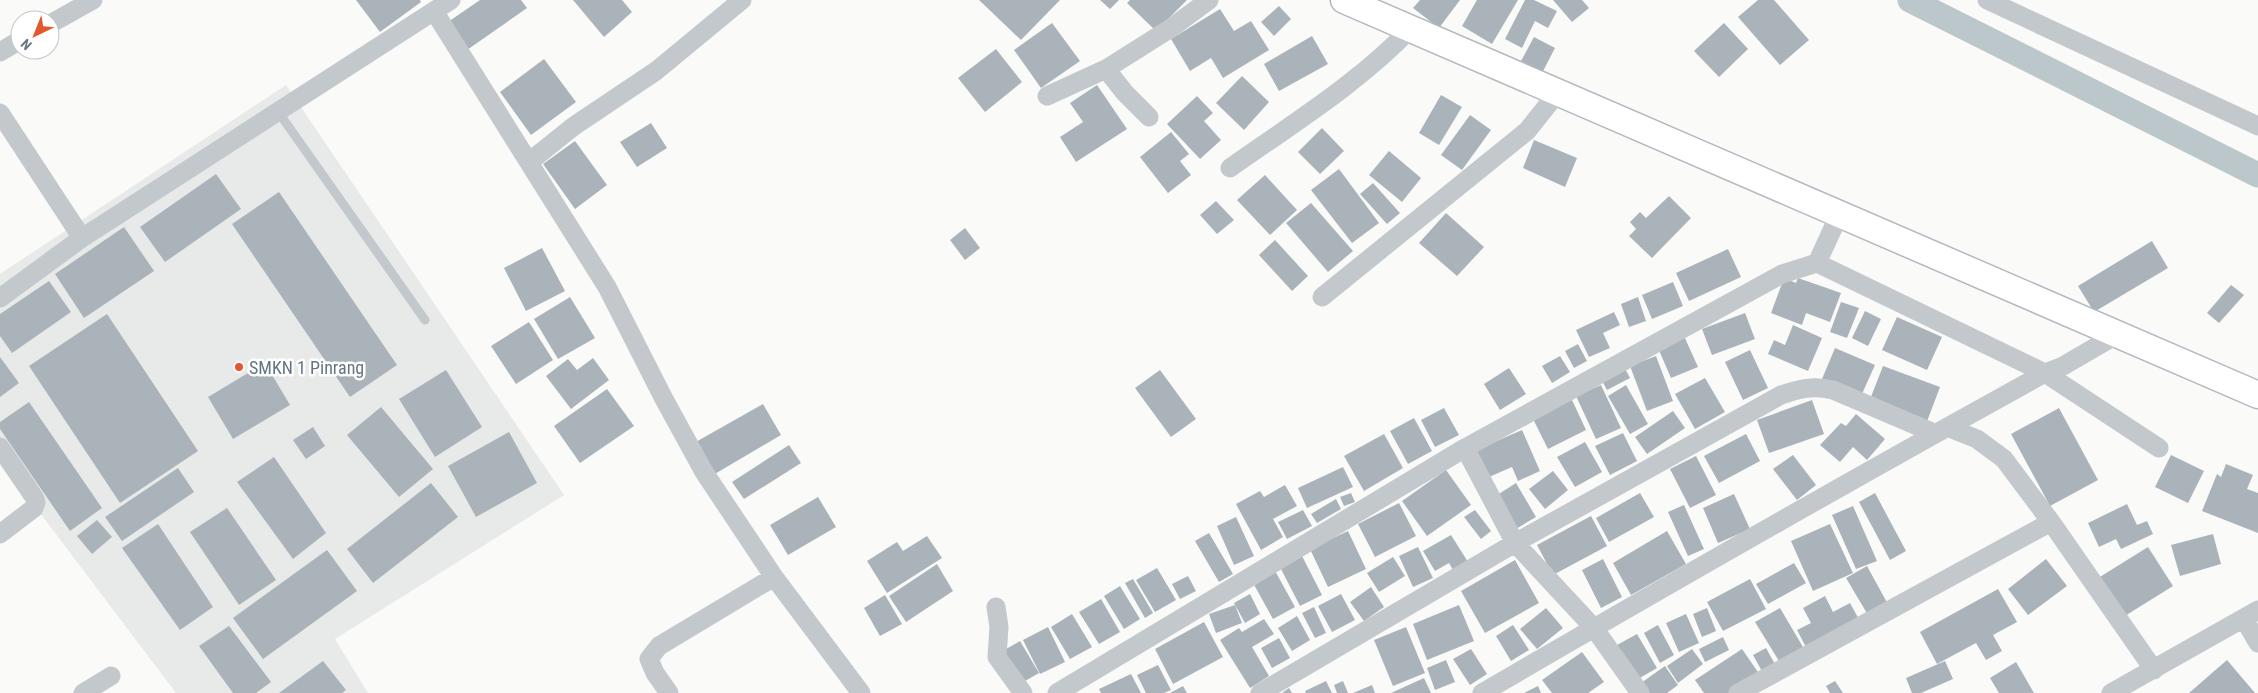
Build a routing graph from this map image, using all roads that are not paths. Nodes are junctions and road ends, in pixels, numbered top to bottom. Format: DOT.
graph roads {
  1 [pos="93,0"];
  2 [pos="451,0"];
  3 [pos="742,0"];
  4 [pos="1209,0"];
  5 [pos="1344,0"];
  6 [pos="1987,0"];
  7 [pos="434,11"];
  8 [pos="60,18"];
  9 [pos="1412,27"];
  10 [pos="1106,69"];
  11 [pos="1558,92"];
  12 [pos="1048,96"];
  13 [pos="0,113"];
  14 [pos="278,113"];
  15 [pos="1149,117"];
  16 [pos="2258,126"];
  17 [pos="529,162"];
  18 [pos="1230,168"];
  19 [pos="1839,215"];
  20 [pos="82,238"];
  21 [pos="1817,263"];
  22 [pos="1322,296"];
  23 [pos="0,298"];
  24 [pos="425,320"];
  25 [pos="2118,334"];
  26 [pos="2054,369"];
  27 [pos="2258,395"];
  28 [pos="1940,430"];
  29 [pos="0,447"];
  30 [pos="1465,448"];
  31 [pos="2159,448"];
  32 [pos="2051,522"];
  33 [pos="0,534"];
  34 [pos="1515,543"];
  35 [pos="774,577"];
  36 [pos="996,607"];
  37 [pos="2251,614"];
  38 [pos="1594,628"];
  39 [pos="2258,643"];
  40 [pos="2154,670"];
  41 [pos="111,676"];
  42 [pos="83,693"];
  43 [pos="669,693"];
  44 [pos="861,693"];
  45 [pos="1023,693"];
  46 [pos="1057,693"];
  47 [pos="1260,693"];
  48 [pos="1482,693"];
  49 [pos="1640,693"];
  50 [pos="1738,693"];
  51 [pos="2111,693"];
  1 -- 8 [label="street"];
  2 -- 7 [label="street"];
  3 -- 17 [label="street"];
  4 -- 10 [label="street"];
  5 -- 9 [label="street"];
  6 -- 16 [label="street"];
  7 -- 14 [label="street"];
  7 -- 17 [label="street"];
  9 -- 11 [label="street"];
  9 -- 18 [label="street"];
  10 -- 12 [label="street"];
  10 -- 15 [label="street"];
  11 -- 19 [label="street"];
  11 -- 22 [label="street"];
  13 -- 20 [label="street"];
  14 -- 20 [label="street"];
  14 -- 24 [label="lane"];
  17 -- 35 [label="street"];
  19 -- 21 [label="street"];
  19 -- 25 [label="street"];
  20 -- 23 [label="street"];
  21 -- 26 [label="street"];
  21 -- 30 [label="street"];
  25 -- 26 [label="street"];
  25 -- 27 [label="street"];
  26 -- 28 [label="street"];
  26 -- 31 [label="street"];
  28 -- 32 [label="street"];
  28 -- 34 [label="street"];
  28 -- 38 [label="street"];
  29 -- 33 [label="street"];
  30 -- 34 [label="street"];
  30 -- 46 [label="street"];
  32 -- 40 [label="street"];
  32 -- 50 [label="street"];
  34 -- 38 [label="street"];
  34 -- 47 [label="street"];
  35 -- 43 [label="street"];
  35 -- 44 [label="street"];
  36 -- 45 [label="street"];
  37 -- 39 [label="street"];
  37 -- 40 [label="street"];
  38 -- 48 [label="street"];
  38 -- 49 [label="street"];
  40 -- 51 [label="street"];
  41 -- 42 [label="street"];
}
